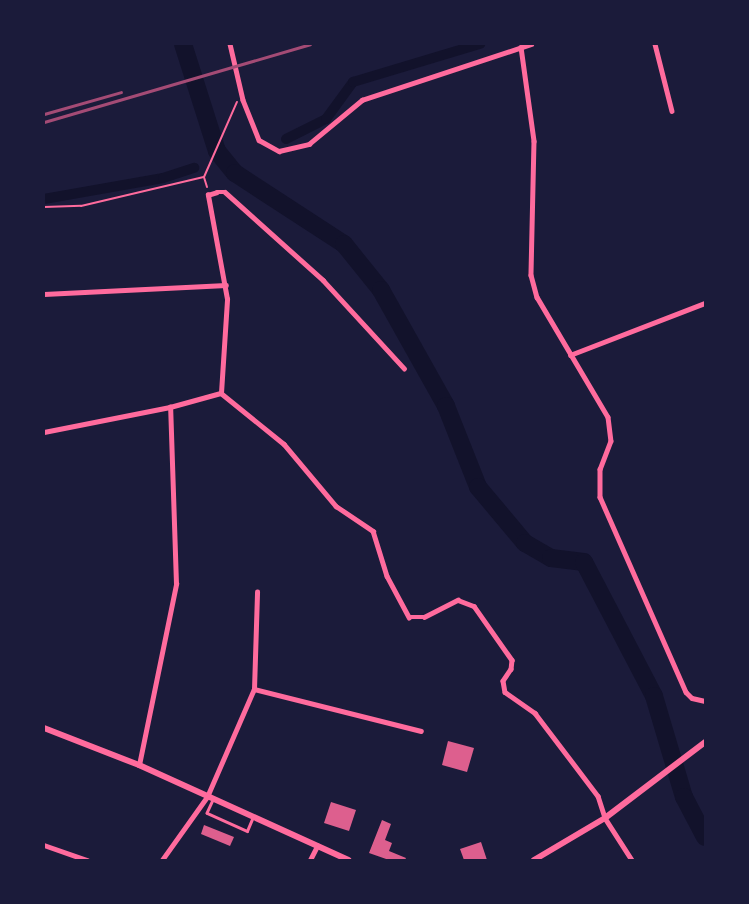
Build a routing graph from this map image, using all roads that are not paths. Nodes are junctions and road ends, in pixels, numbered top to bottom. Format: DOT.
graph roads {
  1 [pos="230,44"];
  2 [pos="532,44"];
  3 [pos="655,44"];
  4 [pos="521,47"];
  5 [pos="672,111"];
  6 [pos="226,285"];
  7 [pos="44,294"];
  8 [pos="705,303"];
  9 [pos="570,355"];
  10 [pos="404,368"];
  11 [pos="221,393"];
  12 [pos="170,408"];
  13 [pos="44,432"];
  14 [pos="257,592"];
  15 [pos="254,689"];
  16 [pos="705,701"];
  17 [pos="44,728"];
  18 [pos="421,731"];
  19 [pos="705,742"];
  20 [pos="139,765"];
  21 [pos="210,799"];
  22 [pos="253,818"];
  23 [pos="605,818"];
  24 [pos="44,845"];
  25 [pos="317,846"];
  26 [pos="87,860"];
  27 [pos="162,860"];
  28 [pos="310,860"];
  29 [pos="348,860"];
  30 [pos="534,860"];
  31 [pos="632,860"];
  1 -- 4 [label="street"];
  2 -- 4 [label="street"];
  3 -- 5 [label="street"];
  4 -- 9 [label="street"];
  6 -- 7 [label="street"];
  6 -- 10 [label="street"];
  6 -- 11 [label="street"];
  8 -- 9 [label="street"];
  9 -- 16 [label="street"];
  11 -- 12 [label="street"];
  11 -- 23 [label="street"];
  12 -- 13 [label="street"];
  12 -- 20 [label="street"];
  14 -- 15 [label="street"];
  15 -- 18 [label="street"];
  15 -- 21 [label="street"];
  17 -- 20 [label="main road"];
  19 -- 23 [label="main road"];
  20 -- 21 [label="main road"];
  21 -- 22 [label="main road"];
  21 -- 22 [label="lane"];
  21 -- 27 [label="street"];
  22 -- 25 [label="main road"];
  23 -- 30 [label="main road"];
  23 -- 31 [label="street"];
  24 -- 26 [label="street"];
  25 -- 28 [label="street"];
  25 -- 29 [label="main road"];
}
